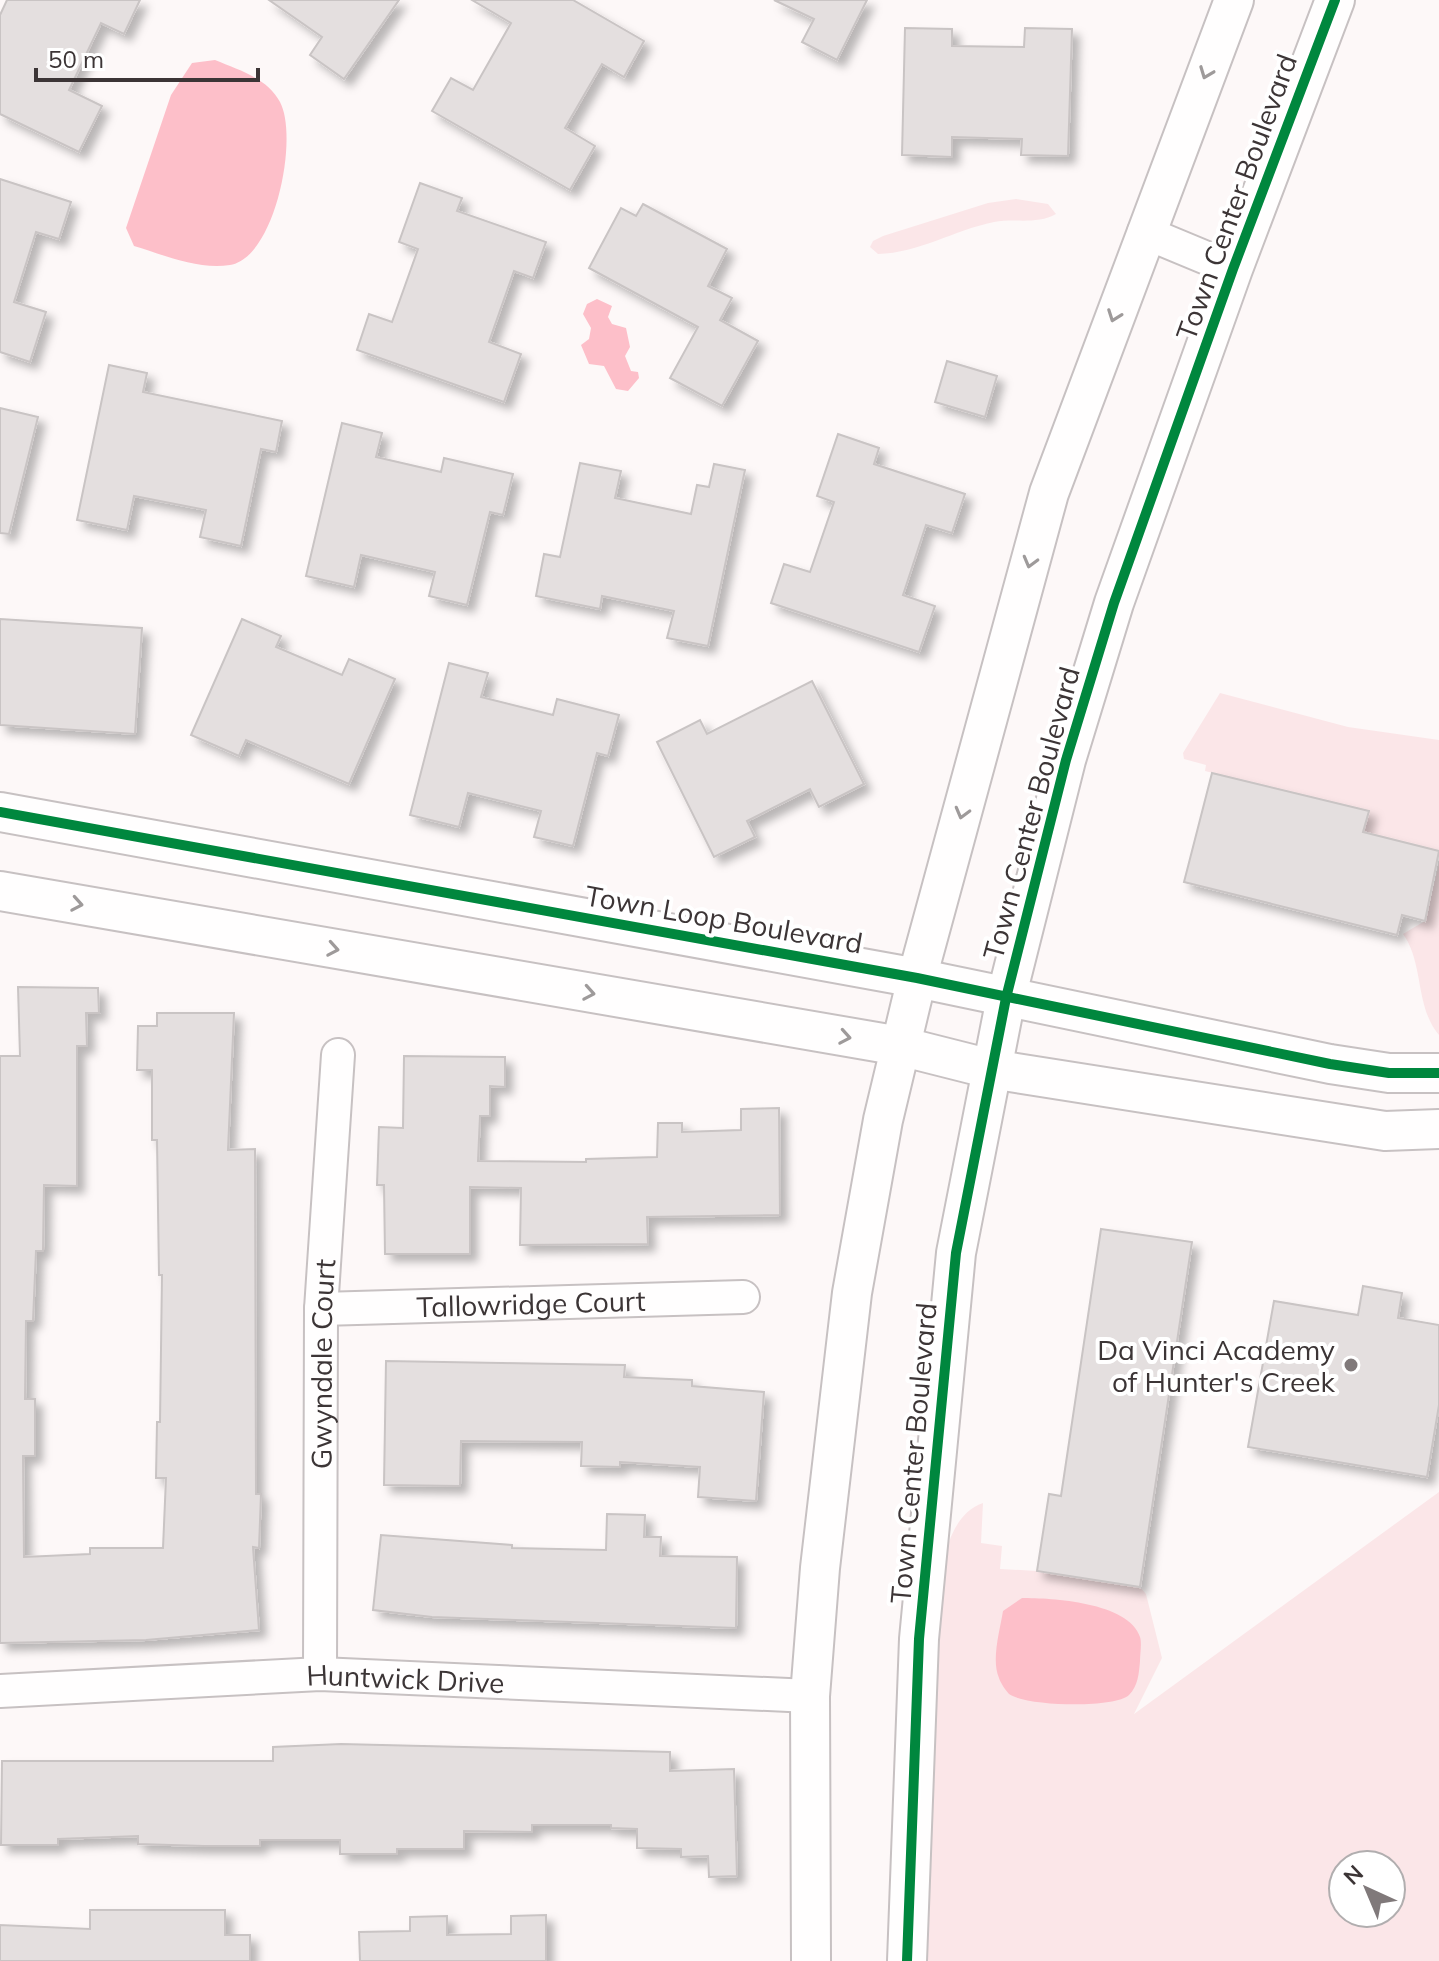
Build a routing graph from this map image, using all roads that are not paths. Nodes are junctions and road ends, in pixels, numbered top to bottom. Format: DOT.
graph roads {
  1 [pos="1234,0"];
  2 [pos="1335,0"];
  3 [pos="1144,232"];
  4 [pos="1233,269"];
  5 [pos="0,812"];
  6 [pos="0,891"];
  7 [pos="917,978"];
  8 [pos="1006,998"];
  9 [pos="900,1046"];
  10 [pos="338,1055"];
  11 [pos="991,1069"];
  12 [pos="1439,1073"];
  13 [pos="1439,1129"];
  14 [pos="743,1297"];
  15 [pos="321,1309"];
  16 [pos="320,1674"];
  17 [pos="0,1691"];
  18 [pos="810,1696"];
  19 [pos="811,1961"];
  20 [pos="907,1961"];
  1 -- 3 [label="street, one-way"];
  2 -- 4 [label="street, Town Center Boulevard"];
  3 -- 4 [label="street"];
  3 -- 7 [label="street, one-way"];
  4 -- 8 [label="street, Town Center Boulevard"];
  5 -- 7 [label="street, Town Loop Boulevard"];
  6 -- 9 [label="street, one-way"];
  7 -- 8 [label="street, Town Loop Boulevard"];
  7 -- 9 [label="street"];
  8 -- 11 [label="street, Town Center Boulevard"];
  8 -- 12 [label="street, Town Loop Boulevard"];
  9 -- 11 [label="street"];
  9 -- 18 [label="street"];
  10 -- 15 [label="street, Gwyndale Court"];
  11 -- 13 [label="street"];
  11 -- 20 [label="street, Town Center Boulevard"];
  14 -- 15 [label="street, Tallowridge Court"];
  15 -- 16 [label="street, Gwyndale Court"];
  16 -- 17 [label="street, Huntwick Drive"];
  16 -- 18 [label="street, Huntwick Drive"];
  18 -- 19 [label="street"];
}
